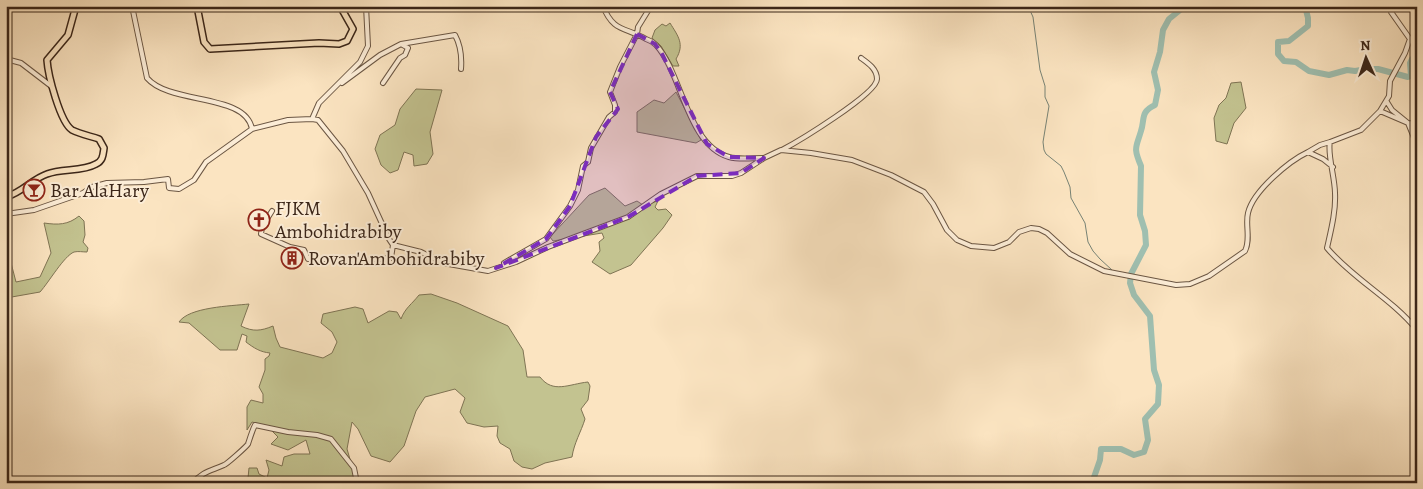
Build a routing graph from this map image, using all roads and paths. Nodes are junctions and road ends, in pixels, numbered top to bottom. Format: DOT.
graph roads {
  1 [pos="76,6"];
  2 [pos="132,6"];
  3 [pos="197,6"];
  4 [pos="340,6"];
  5 [pos="366,6"];
  6 [pos="603,6"];
  7 [pos="651,6"];
  8 [pos="1391,6"];
  9 [pos="637,34"];
  10 [pos="401,44"];
  11 [pos="862,58"];
  12 [pos="6,59"];
  13 [pos="462,68"];
  14 [pos="340,83"];
  15 [pos="384,83"];
  16 [pos="51,86"];
  17 [pos="1387,102"];
  18 [pos="1380,111"];
  19 [pos="312,119"];
  20 [pos="1408,123"];
  21 [pos="1417,124"];
  22 [pos="252,129"];
  23 [pos="1330,142"];
  24 [pos="1417,145"];
  25 [pos="781,150"];
  26 [pos="1308,152"];
  27 [pos="764,158"];
  28 [pos="1333,167"];
  29 [pos="6,197"];
  30 [pos="272,211"];
  31 [pos="6,214"];
  32 [pos="393,245"];
  33 [pos="496,268"];
  34 [pos="1417,330"];
  35 [pos="193,483"];
  36 [pos="357,483"];
  1 -- 16 [label="main road"];
  2 -- 22 [label="street"];
  3 -- 4 [label="main road"];
  5 -- 14 [label="street"];
  6 -- 9 [label="street"];
  7 -- 9 [label="street"];
  8 -- 17 [label="street"];
  9 -- 27 [label="street"];
  9 -- 33 [label="street"];
  10 -- 13 [label="street"];
  10 -- 14 [label="street"];
  10 -- 15 [label="street"];
  11 -- 25 [label="street"];
  12 -- 16 [label="street"];
  14 -- 19 [label="street"];
  16 -- 29 [label="main road"];
  17 -- 18 [label="street"];
  17 -- 20 [label="street"];
  18 -- 20 [label="street"];
  18 -- 23 [label="street"];
  19 -- 22 [label="street"];
  19 -- 32 [label="street"];
  20 -- 21 [label="street"];
  20 -- 24 [label="street"];
  22 -- 31 [label="street"];
  23 -- 26 [label="street"];
  23 -- 28 [label="street"];
  25 -- 26 [label="street"];
  25 -- 27 [label="street"];
  26 -- 28 [label="street"];
  27 -- 33 [label="street"];
  28 -- 34 [label="street"];
  30 -- 32 [label="street"];
  32 -- 33 [label="street"];
  35 -- 36 [label="street"];
}
